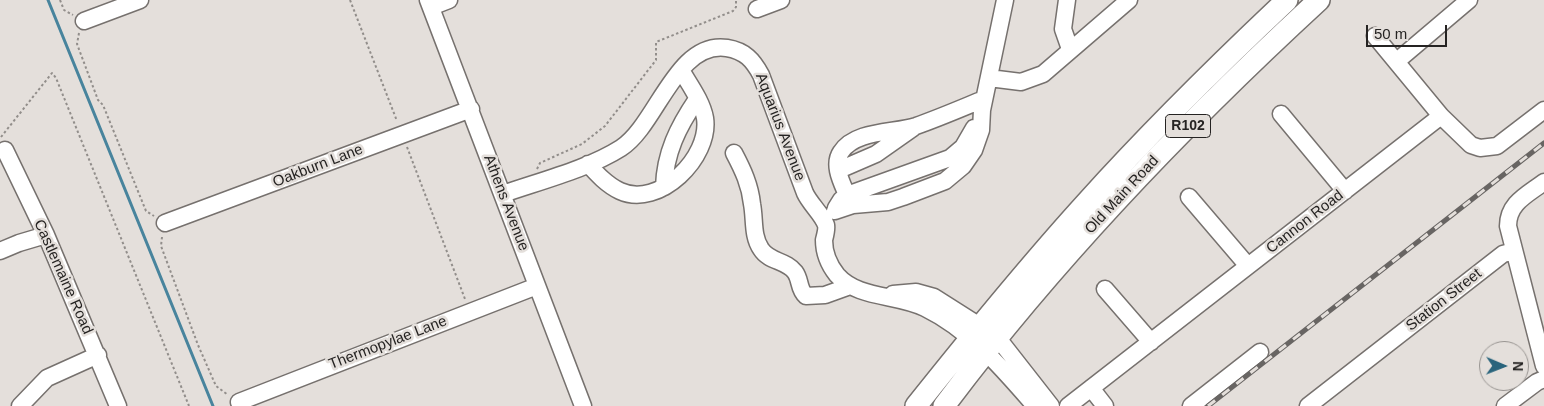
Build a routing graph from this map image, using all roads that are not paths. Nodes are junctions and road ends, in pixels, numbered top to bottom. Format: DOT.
graph roads {
  1 [pos="140,0"];
  2 [pos="449,0"];
  3 [pos="781,0"];
  4 [pos="1005,0"];
  5 [pos="1067,0"];
  6 [pos="1129,0"];
  7 [pos="1287,0"];
  8 [pos="1318,0"];
  9 [pos="1469,0"];
  10 [pos="430,3"];
  11 [pos="757,9"];
  12 [pos="84,21"];
  13 [pos="1375,36"];
  14 [pos="1070,49"];
  15 [pos="1396,61"];
  16 [pos="681,70"];
  17 [pos="989,78"];
  18 [pos="697,99"];
  19 [pos="983,105"];
  20 [pos="471,109"];
  21 [pos="1544,110"];
  22 [pos="1281,114"];
  23 [pos="1441,116"];
  24 [pos="3,144"];
  25 [pos="734,153"];
  26 [pos="588,164"];
  27 [pos="1544,182"];
  28 [pos="664,187"];
  29 [pos="1345,191"];
  30 [pos="503,194"];
  31 [pos="848,196"];
  32 [pos="1189,197"];
  33 [pos="835,211"];
  34 [pos="165,224"];
  35 [pos="826,226"];
  36 [pos="46,235"];
  37 [pos="0,251"];
  38 [pos="1514,251"];
  39 [pos="1248,266"];
  40 [pos="537,286"];
  41 [pos="850,286"];
  42 [pos="1105,289"];
  43 [pos="984,338"];
  44 [pos="1541,338"];
  45 [pos="1150,342"];
  46 [pos="1260,352"];
  47 [pos="98,355"];
  48 [pos="1544,366"];
  49 [pos="1544,379"];
  50 [pos="1091,388"];
  51 [pos="239,402"];
  52 [pos="20,406"];
  53 [pos="118,406"];
  54 [pos="583,406"];
  55 [pos="916,406"];
  56 [pos="944,406"];
  57 [pos="1035,406"];
  58 [pos="1051,406"];
  59 [pos="1068,406"];
  60 [pos="1105,406"];
  61 [pos="1191,406"];
  62 [pos="1308,406"];
  63 [pos="1505,406"];
  1 -- 12 [label="street"];
  2 -- 10 [label="street"];
  3 -- 11 [label="street"];
  4 -- 17 [label="street"];
  5 -- 14 [label="street"];
  6 -- 14 [label="street"];
  7 -- 43 [label="main road, Old Main Road / R102"];
  8 -- 43 [label="main road, Old Main Road / R102"];
  9 -- 15 [label="street"];
  10 -- 20 [label="street, Athens Avenue"];
  13 -- 15 [label="street"];
  14 -- 17 [label="street"];
  15 -- 23 [label="street"];
  16 -- 18 [label="street"];
  16 -- 26 [label="street, Aquarius Avenue"];
  16 -- 35 [label="street, Aquarius Avenue"];
  17 -- 19 [label="street"];
  18 -- 28 [label="street"];
  18 -- 28 [label="street"];
  19 -- 31 [label="street"];
  19 -- 31 [label="street"];
  19 -- 33 [label="street"];
  20 -- 30 [label="street, Athens Avenue"];
  20 -- 34 [label="street, Oakburn Lane"];
  21 -- 23 [label="street"];
  22 -- 29 [label="street"];
  23 -- 29 [label="street, Cannon Road"];
  24 -- 36 [label="street, Castlemaine Road"];
  25 -- 41 [label="street"];
  26 -- 28 [label="street"];
  26 -- 30 [label="street, Aquarius Avenue"];
  27 -- 38 [label="street"];
  29 -- 39 [label="street, Cannon Road"];
  30 -- 40 [label="street, Athens Avenue"];
  31 -- 33 [label="street"];
  32 -- 39 [label="street"];
  33 -- 35 [label="street"];
  35 -- 41 [label="street"];
  36 -- 37 [label="street"];
  36 -- 47 [label="street, Castlemaine Road"];
  38 -- 44 [label="street"];
  38 -- 62 [label="street, Station Street"];
  39 -- 45 [label="street, Cannon Road"];
  40 -- 51 [label="street, Thermopylae Lane"];
  40 -- 54 [label="street, Athens Avenue"];
  41 -- 43 [label="street"];
  42 -- 45 [label="street"];
  43 -- 55 [label="main road, Old Main Road / R102"];
  43 -- 56 [label="main road, Old Main Road / R102"];
  43 -- 57 [label="street"];
  43 -- 58 [label="street"];
  44 -- 48 [label="street"];
  45 -- 50 [label="street, Cannon Road"];
  46 -- 61 [label="street"];
  47 -- 52 [label="street"];
  47 -- 53 [label="street, Castlemaine Road"];
  49 -- 63 [label="street"];
  50 -- 59 [label="street, Cannon Road"];
  50 -- 60 [label="street"];
}
